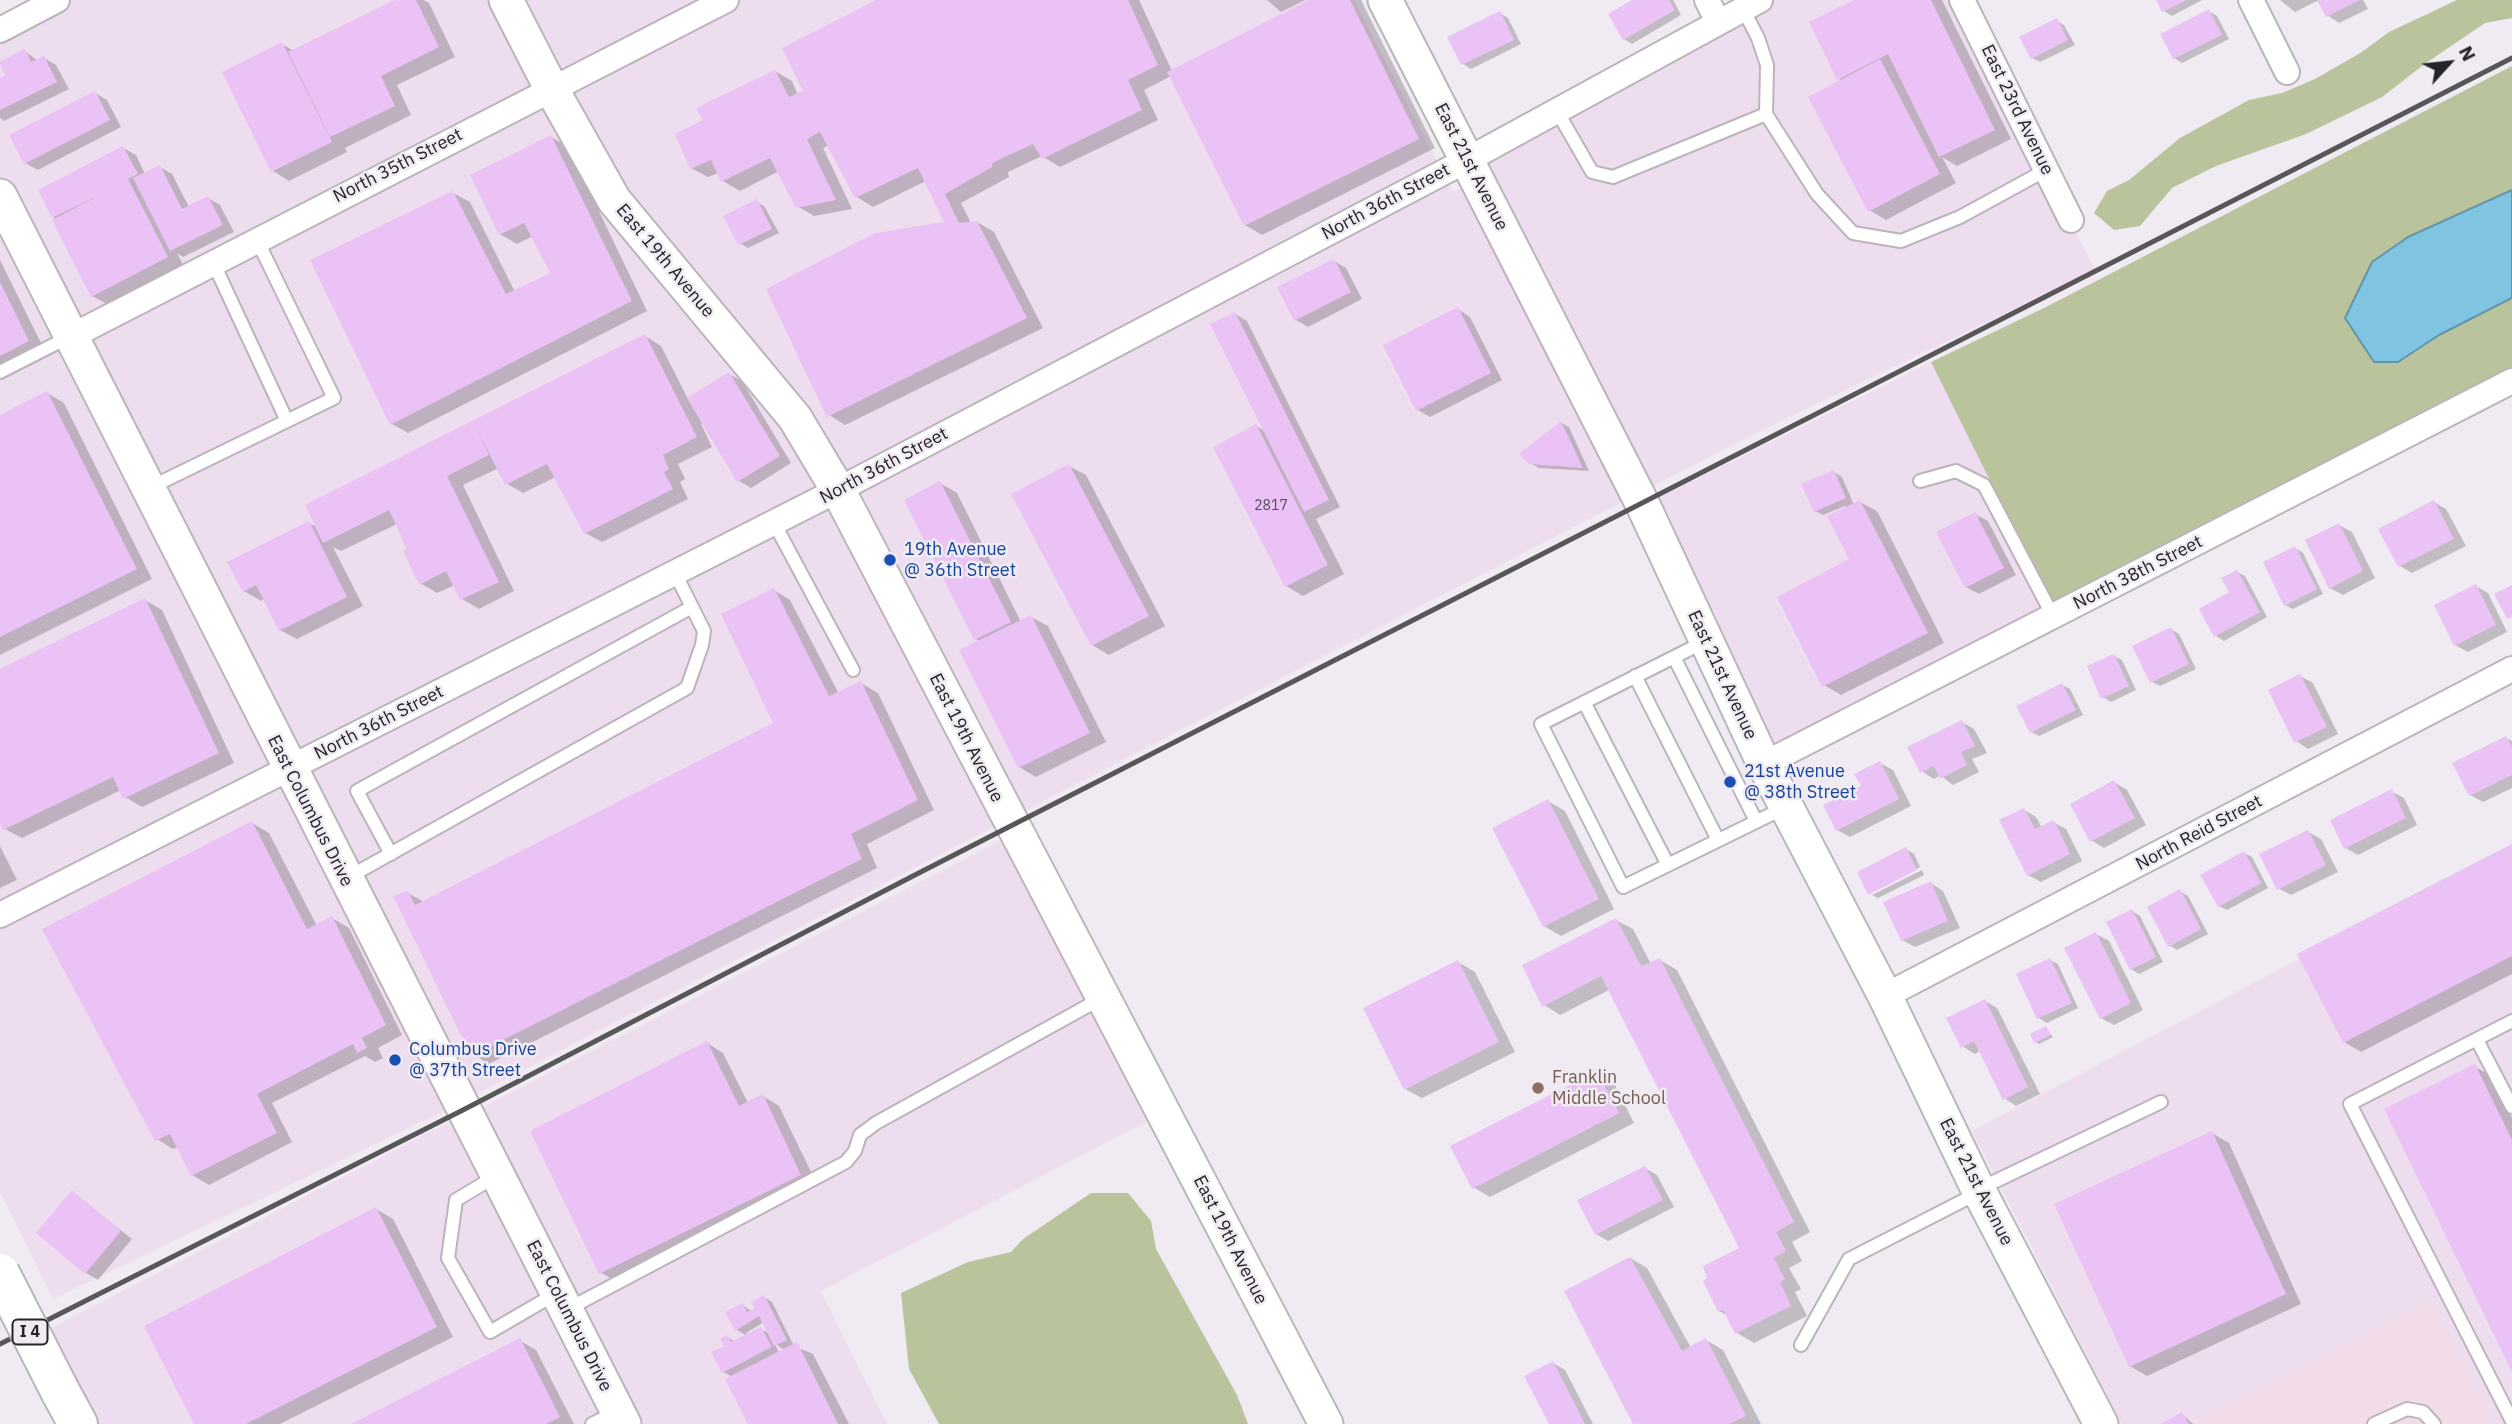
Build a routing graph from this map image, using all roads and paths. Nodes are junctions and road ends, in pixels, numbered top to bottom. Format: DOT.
graph roads {
  1 [pos="57,0"];
  2 [pos="506,0"];
  3 [pos="726,0"];
  4 [pos="1385,0"];
  5 [pos="1707,0"];
  6 [pos="1962,0"];
  7 [pos="2251,0"];
  8 [pos="1751,4"];
  9 [pos="1718,22"];
  10 [pos="0,30"];
  11 [pos="2287,72"];
  12 [pos="551,88"];
  13 [pos="1557,111"];
  14 [pos="1766,114"];
  15 [pos="1468,160"];
  16 [pos="2046,170"];
  17 [pos="0,196"];
  18 [pos="2071,220"];
  19 [pos="256,239"];
  20 [pos="213,262"];
  21 [pos="72,336"];
  22 [pos="0,372"];
  23 [pos="2512,381"];
  24 [pos="287,421"];
  25 [pos="1920,481"];
  26 [pos="148,489"];
  27 [pos="838,490"];
  28 [pos="774,523"];
  29 [pos="675,573"];
  30 [pos="692,607"];
  31 [pos="2053,616"];
  32 [pos="1706,641"];
  33 [pos="1674,657"];
  34 [pos="2512,669"];
  35 [pos="853,670"];
  36 [pos="1634,677"];
  37 [pos="1584,702"];
  38 [pos="1764,764"];
  39 [pos="289,769"];
  40 [pos="1786,807"];
  41 [pos="1756,821"];
  42 [pos="1718,840"];
  43 [pos="391,854"];
  44 [pos="1668,865"];
  45 [pos="345,879"];
  46 [pos="0,915"];
  47 [pos="1885,996"];
  48 [pos="1104,997"];
  49 [pos="2512,1021"];
  50 [pos="2477,1040"];
  51 [pos="2161,1102"];
  52 [pos="2512,1107"];
  53 [pos="497,1175"];
  54 [pos="1979,1190"];
  55 [pos="0,1273"];
  56 [pos="561,1302"];
  57 [pos="1801,1345"];
  58 [pos="611,1420"];
  59 [pos="2512,1421"];
  60 [pos="78,1424"];
  61 [pos="1326,1424"];
  62 [pos="2101,1424"];
  63 [pos="2374,1424"];
  64 [pos="2434,1424"];
  1 -- 10 [label="street"];
  2 -- 12 [label="main road, East 19th Avenue"];
  3 -- 12 [label="street, North 35th Street"];
  4 -- 15 [label="main road, East 21st Avenue"];
  5 -- 9 [label="street"];
  6 -- 16 [label="street, East 23rd Avenue"];
  7 -- 11 [label="street"];
  8 -- 9 [label="street, North 36th Street"];
  8 -- 14 [label="lane"];
  9 -- 13 [label="street, North 36th Street"];
  12 -- 19 [label="street, North 35th Street"];
  12 -- 27 [label="main road, East 19th Avenue"];
  13 -- 14 [label="lane"];
  13 -- 15 [label="street, North 36th Street"];
  14 -- 16 [label="lane"];
  15 -- 27 [label="street, North 36th Street"];
  15 -- 32 [label="main road, East 21st Avenue"];
  16 -- 18 [label="street, East 23rd Avenue"];
  17 -- 21 [label="main road, East Columbus Drive"];
  19 -- 20 [label="street, North 35th Street"];
  19 -- 24 [label="lane"];
  20 -- 21 [label="street, North 35th Street"];
  20 -- 24 [label="lane"];
  21 -- 22 [label="lane"];
  21 -- 26 [label="main road, East Columbus Drive"];
  23 -- 31 [label="street, North 38th Street"];
  24 -- 26 [label="lane"];
  25 -- 31 [label="lane"];
  26 -- 39 [label="main road, East Columbus Drive"];
  27 -- 28 [label="street, North 36th Street"];
  27 -- 48 [label="main road, East 19th Avenue"];
  28 -- 29 [label="street, North 36th Street"];
  28 -- 35 [label="lane"];
  29 -- 30 [label="lane"];
  29 -- 39 [label="street, North 36th Street"];
  30 -- 43 [label="lane"];
  30 -- 43 [label="lane"];
  31 -- 38 [label="street, North 38th Street"];
  32 -- 33 [label="lane"];
  32 -- 38 [label="main road, East 21st Avenue"];
  33 -- 36 [label="lane"];
  33 -- 41 [label="lane"];
  34 -- 47 [label="street, North Reid Street"];
  36 -- 37 [label="lane"];
  36 -- 42 [label="lane"];
  37 -- 44 [label="lane"];
  37 -- 44 [label="lane"];
  38 -- 40 [label="main road, East 21st Avenue"];
  39 -- 45 [label="main road, East Columbus Drive"];
  39 -- 46 [label="street, North 36th Street"];
  40 -- 41 [label="lane"];
  40 -- 47 [label="main road, East 21st Avenue"];
  41 -- 42 [label="lane"];
  42 -- 44 [label="lane"];
  43 -- 45 [label="lane"];
  45 -- 53 [label="main road, East Columbus Drive"];
  47 -- 54 [label="main road, East 21st Avenue"];
  48 -- 56 [label="lane"];
  48 -- 61 [label="main road, East 19th Avenue"];
  49 -- 50 [label="lane"];
  50 -- 52 [label="lane"];
  50 -- 59 [label="lane"];
  51 -- 54 [label="lane"];
  53 -- 56 [label="main road, East Columbus Drive"];
  53 -- 56 [label="lane"];
  54 -- 57 [label="lane"];
  54 -- 62 [label="main road, East 21st Avenue"];
  55 -- 60 [label="highway, I 4, bridge"];
  56 -- 58 [label="main road, East Columbus Drive"];
  63 -- 64 [label="lane"];
}
